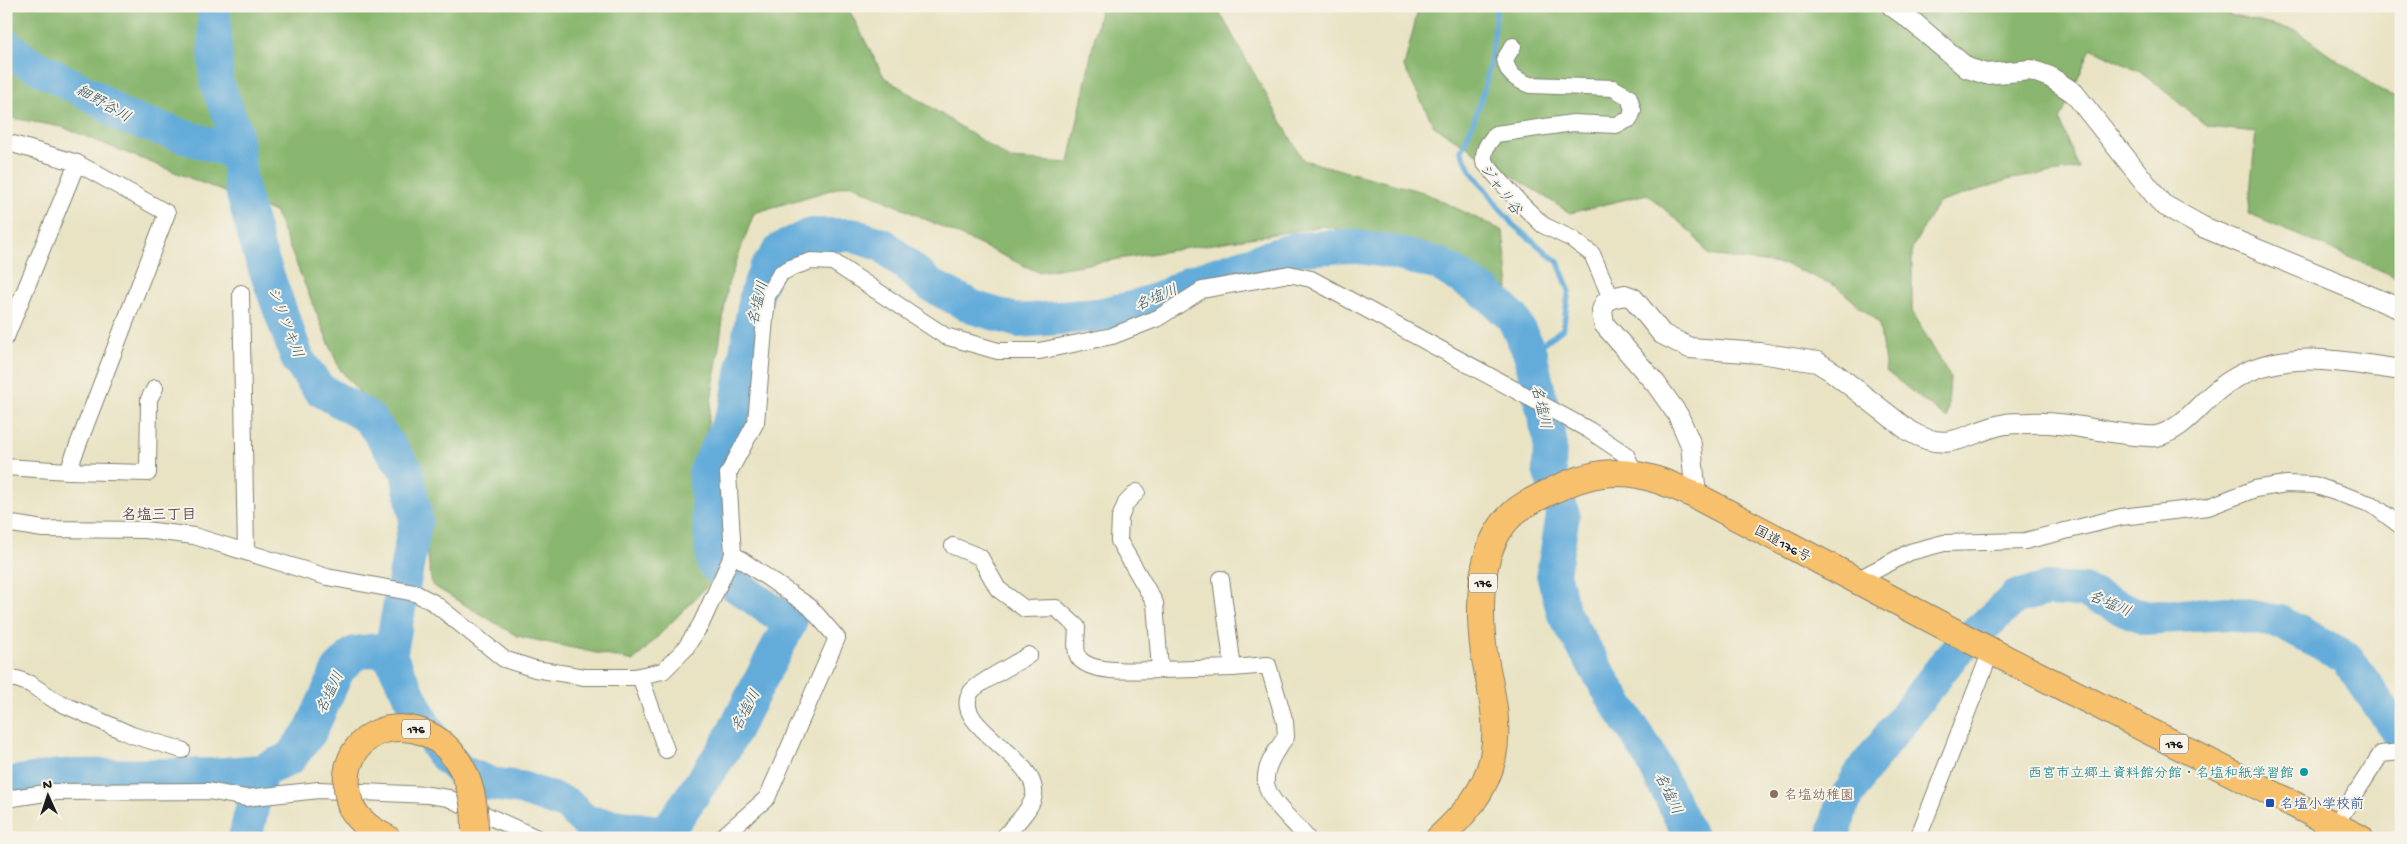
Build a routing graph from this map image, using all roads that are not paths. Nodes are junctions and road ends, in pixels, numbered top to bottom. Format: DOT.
graph roads {
  1 [pos="1892,6"];
  2 [pos="1513,46"];
  3 [pos="6,142"];
  4 [pos="77,163"];
  5 [pos="242,293"];
  6 [pos="1611,298"];
  7 [pos="2401,309"];
  8 [pos="6,337"];
  9 [pos="2401,370"];
  10 [pos="155,388"];
  11 [pos="6,467"];
  12 [pos="68,471"];
  13 [pos="1635,473"];
  14 [pos="1137,492"];
  15 [pos="1696,496"];
  16 [pos="6,523"];
  17 [pos="2401,526"];
  18 [pos="953,546"];
  19 [pos="246,551"];
  20 [pos="733,554"];
  21 [pos="1221,579"];
  22 [pos="1855,581"];
  23 [pos="1990,651"];
  24 [pos="1029,655"];
  25 [pos="1233,668"];
  26 [pos="1160,670"];
  27 [pos="640,676"];
  28 [pos="6,679"];
  29 [pos="182,750"];
  30 [pos="666,750"];
  31 [pos="2401,752"];
  32 [pos="6,799"];
  33 [pos="2334,825"];
  34 [pos="475,834"];
  35 [pos="387,838"];
  36 [pos="537,838"];
  37 [pos="721,838"];
  38 [pos="1003,838"];
  39 [pos="1307,838"];
  40 [pos="1439,838"];
  41 [pos="1918,838"];
  42 [pos="2360,838"];
  1 -- 7 [label="street"];
  2 -- 6 [label="street"];
  3 -- 4 [label="street"];
  4 -- 8 [label="street"];
  4 -- 12 [label="street"];
  5 -- 19 [label="street"];
  6 -- 9 [label="street"];
  6 -- 15 [label="street"];
  10 -- 12 [label="street"];
  11 -- 12 [label="street"];
  13 -- 15 [label="highway, 国道176号 / 176"];
  13 -- 20 [label="street"];
  13 -- 40 [label="highway, 国道176号 / 176"];
  14 -- 26 [label="street"];
  15 -- 22 [label="highway, 国道176号 / 176"];
  16 -- 19 [label="street"];
  17 -- 22 [label="street"];
  18 -- 26 [label="street"];
  19 -- 27 [label="street"];
  20 -- 27 [label="street"];
  20 -- 37 [label="street"];
  21 -- 25 [label="street"];
  22 -- 23 [label="highway, 国道176号 / 176"];
  23 -- 33 [label="highway, 国道176号 / 176"];
  23 -- 41 [label="street"];
  24 -- 38 [label="street"];
  25 -- 26 [label="street"];
  25 -- 39 [label="street"];
  27 -- 30 [label="street"];
  28 -- 29 [label="street"];
  31 -- 33 [label="street"];
  32 -- 36 [label="street"];
  33 -- 42 [label="highway, 国道176号 / 176"];
  34 -- 35 [label="highway, 176, bridge"];
}
